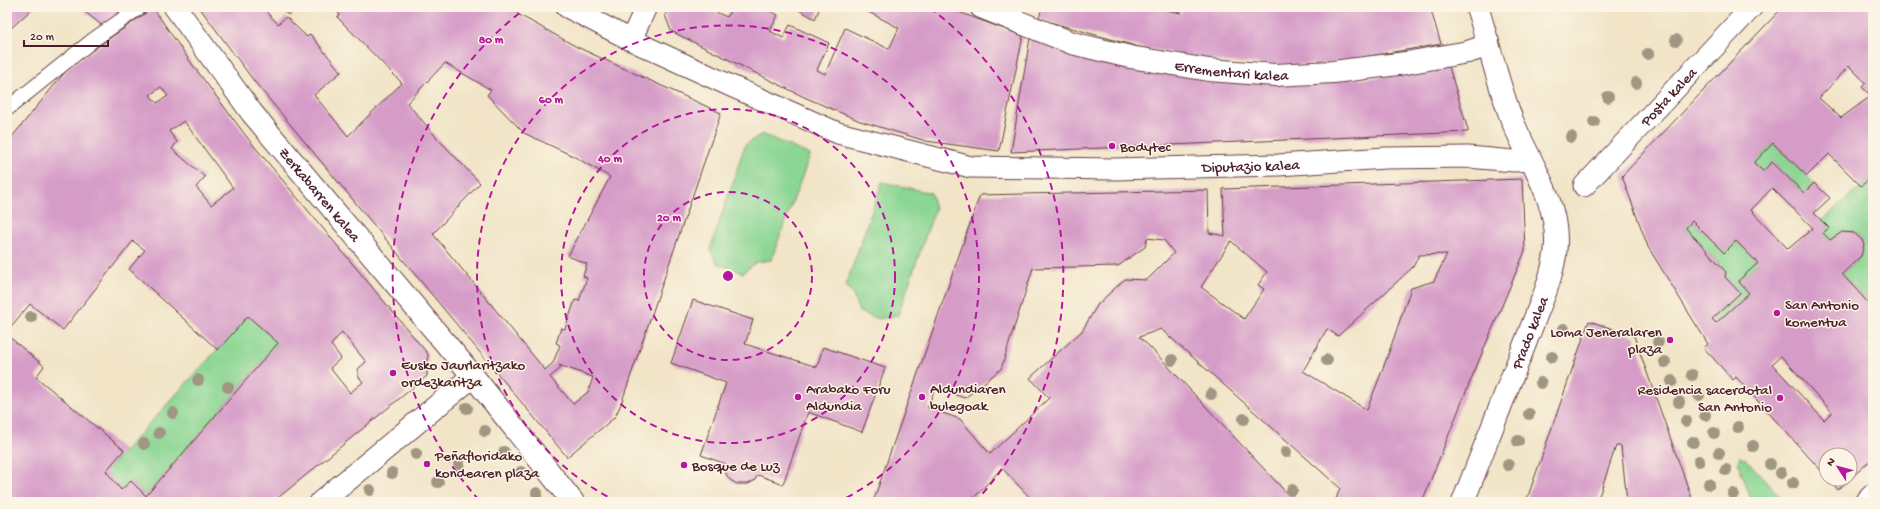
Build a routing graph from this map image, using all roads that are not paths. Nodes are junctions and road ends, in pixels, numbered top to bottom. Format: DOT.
graph roads {
  1 [pos="140,7"];
  2 [pos="175,7"];
  3 [pos="566,7"];
  4 [pos="646,7"];
  5 [pos="981,7"];
  6 [pos="1477,7"];
  7 [pos="1752,7"];
  8 [pos="630,40"];
  9 [pos="1488,42"];
  10 [pos="7,109"];
  11 [pos="1522,161"];
  12 [pos="1584,186"];
  13 [pos="473,376"];
  14 [pos="1873,495"];
  15 [pos="321,502"];
  16 [pos="573,502"];
  17 [pos="1463,502"];
  18 [pos="1866,502"];
  1 -- 10 [label="lane"];
  2 -- 13 [label="street, Zerkabarren kalea"];
  3 -- 8 [label="street, Diputazio kalea"];
  4 -- 8 [label="street"];
  5 -- 9 [label="street, Errementari kalea"];
  6 -- 9 [label="street, Prado kalea"];
  7 -- 12 [label="street, Posta kalea"];
  8 -- 11 [label="street, Diputazio kalea"];
  9 -- 11 [label="street, Prado kalea"];
  11 -- 17 [label="street, Prado kalea"];
  13 -- 15 [label="street"];
  13 -- 16 [label="street, Zerkabarren kalea"];
  14 -- 18 [label="street"];
}
